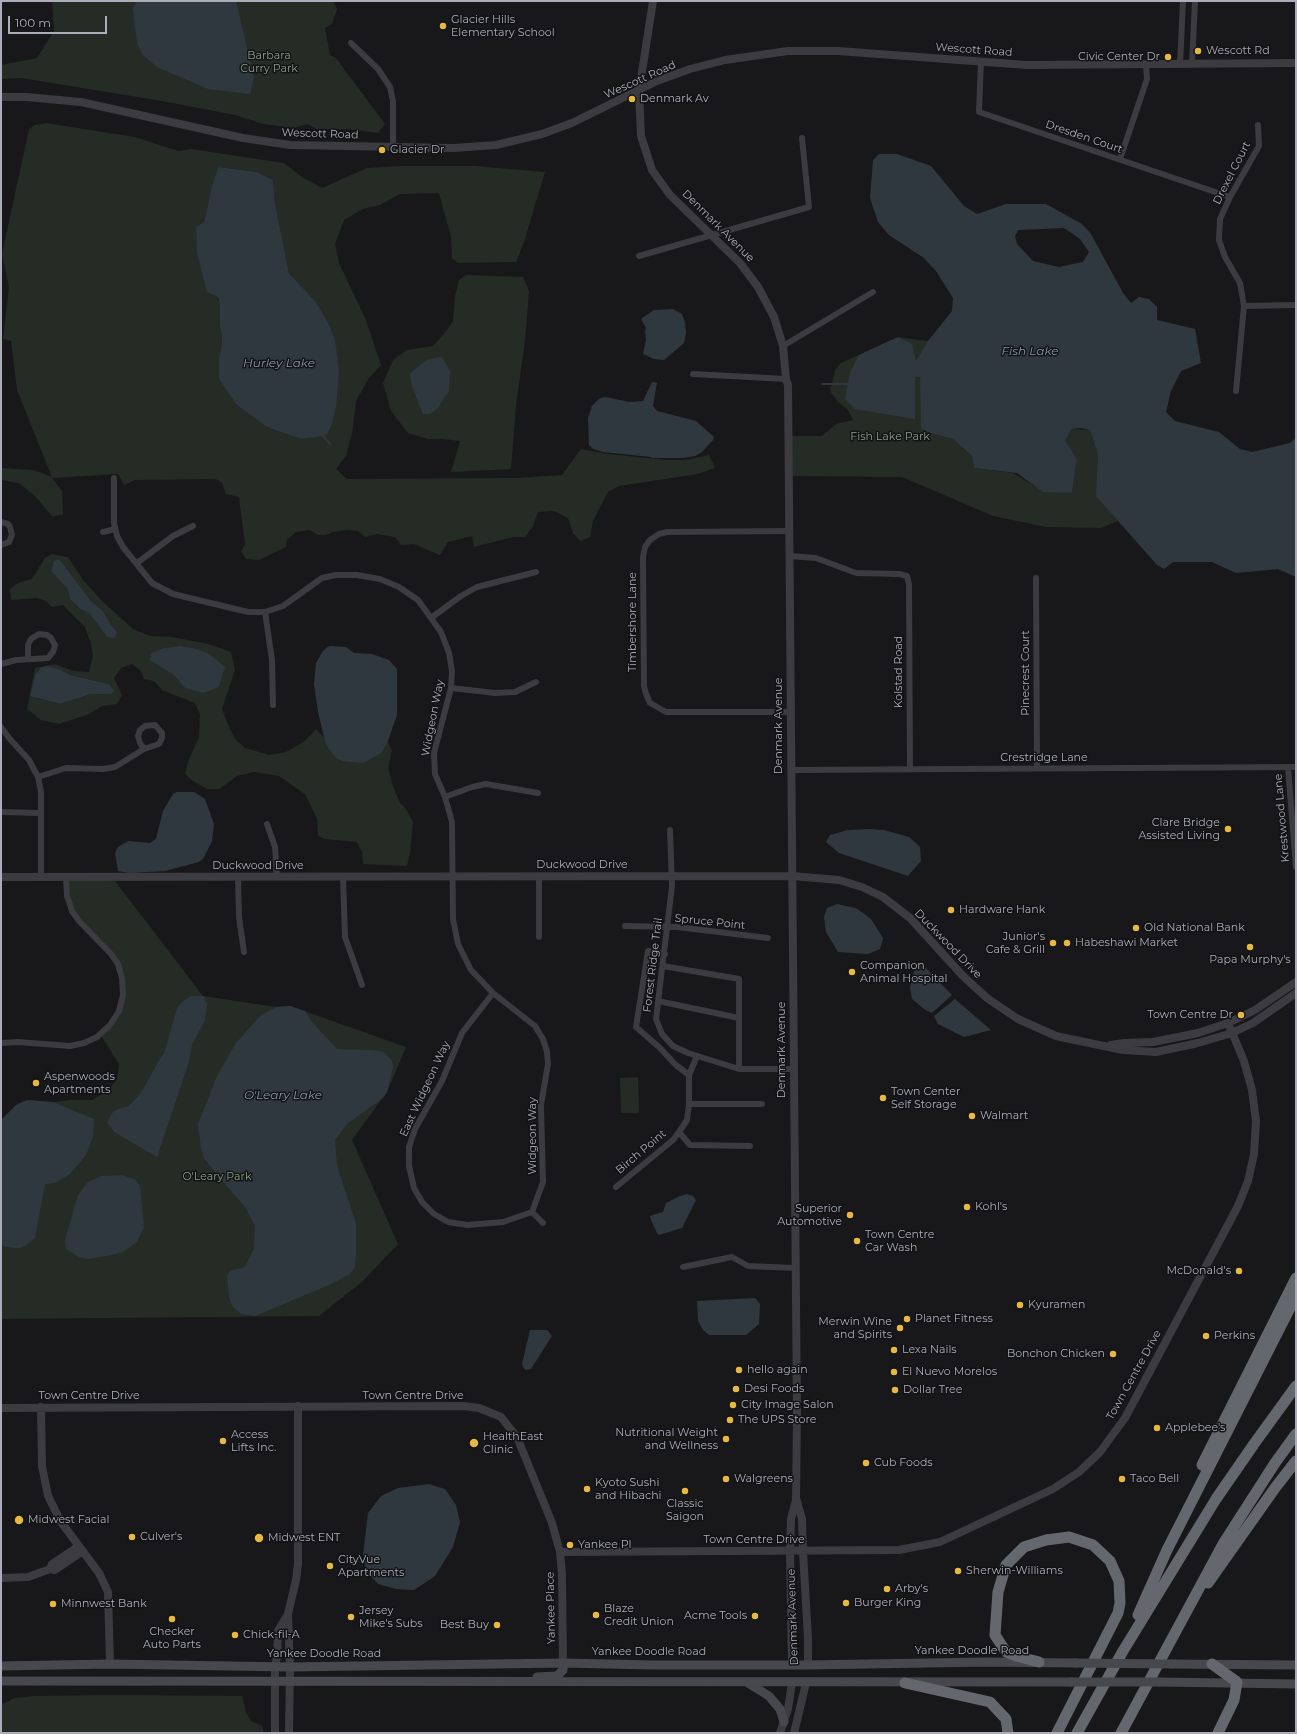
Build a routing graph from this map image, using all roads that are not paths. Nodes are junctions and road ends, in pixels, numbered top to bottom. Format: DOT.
graph roads {
  1 [pos="653,1"];
  2 [pos="1182,1"];
  3 [pos="1195,1"];
  4 [pos="351,43"];
  5 [pos="981,61"];
  6 [pos="1296,63"];
  7 [pos="1180,64"];
  8 [pos="1192,64"];
  9 [pos="1146,65"];
  10 [pos="639,91"];
  11 [pos="1,97"];
  12 [pos="1258,125"];
  13 [pos="802,138"];
  14 [pos="393,147"];
  15 [pos="1120,159"];
  16 [pos="1230,197"];
  17 [pos="712,235"];
  18 [pos="639,256"];
  19 [pos="873,292"];
  20 [pos="1296,305"];
  21 [pos="1244,306"];
  22 [pos="783,346"];
  23 [pos="693,374"];
  24 [pos="786,379"];
  25 [pos="1236,391"];
  26 [pos="114,478"];
  27 [pos="1,522"];
  28 [pos="193,526"];
  29 [pos="116,529"];
  30 [pos="790,531"];
  31 [pos="103,532"];
  32 [pos="1,545"];
  33 [pos="790,556"];
  34 [pos="137,563"];
  35 [pos="536,572"];
  36 [pos="1036,578"];
  37 [pos="265,612"];
  38 [pos="431,618"];
  39 [pos="28,659"];
  40 [pos="1,664"];
  41 [pos="536,682"];
  42 [pos="451,688"];
  43 [pos="274,705"];
  44 [pos="791,712"];
  45 [pos="1,727"];
  46 [pos="144,750"];
  47 [pos="1288,767"];
  48 [pos="1296,767"];
  49 [pos="1037,768"];
  50 [pos="910,769"];
  51 [pos="792,770"];
  52 [pos="38,777"];
  53 [pos="538,793"];
  54 [pos="446,797"];
  55 [pos="1,812"];
  56 [pos="41,813"];
  57 [pos="267,824"];
  58 [pos="670,830"];
  59 [pos="1296,867"];
  60 [pos="452,876"];
  61 [pos="538,876"];
  62 [pos="670,876"];
  63 [pos="792,876"];
  64 [pos="1,877"];
  65 [pos="41,877"];
  66 [pos="66,877"];
  67 [pos="238,877"];
  68 [pos="277,877"];
  69 [pos="343,877"];
  70 [pos="625,926"];
  71 [pos="667,928"];
  72 [pos="539,937"];
  73 [pos="768,938"];
  74 [pos="244,952"];
  75 [pos="665,954"];
  76 [pos="663,966"];
  77 [pos="1296,982"];
  78 [pos="362,985"];
  79 [pos="493,992"];
  80 [pos="1296,993"];
  81 [pos="658,1001"];
  82 [pos="739,1018"];
  83 [pos="1228,1023"];
  84 [pos="1232,1033"];
  85 [pos="1,1043"];
  86 [pos="1106,1046"];
  87 [pos="697,1056"];
  88 [pos="739,1069"];
  89 [pos="794,1069"];
  90 [pos="689,1075"];
  91 [pos="689,1104"];
  92 [pos="762,1104"];
  93 [pos="679,1132"];
  94 [pos="750,1146"];
  95 [pos="616,1187"];
  96 [pos="532,1212"];
  97 [pos="542,1222"];
  98 [pos="683,1267"];
  99 [pos="795,1268"];
  100 [pos="1296,1278"];
  101 [pos="1296,1296"];
  102 [pos="1296,1386"];
  103 [pos="298,1406"];
  104 [pos="41,1407"];
  105 [pos="1,1408"];
  106 [pos="1296,1434"];
  107 [pos="1296,1461"];
  108 [pos="796,1500"];
  109 [pos="81,1548"];
  110 [pos="1167,1550"];
  111 [pos="560,1552"];
  112 [pos="790,1552"];
  113 [pos="803,1552"];
  114 [pos="1,1578"];
  115 [pos="288,1614"];
  116 [pos="1175,1631"];
  117 [pos="1123,1651"];
  118 [pos="1039,1662"];
  119 [pos="563,1663"];
  120 [pos="110,1664"];
  121 [pos="792,1664"];
  122 [pos="1212,1664"];
  123 [pos="808,1665"];
  124 [pos="1296,1665"];
  125 [pos="1,1666"];
  126 [pos="275,1667"];
  127 [pos="290,1667"];
  128 [pos="1,1681"];
  129 [pos="275,1682"];
  130 [pos="290,1682"];
  131 [pos="481,1682"];
  132 [pos="1237,1682"];
  133 [pos="746,1683"];
  134 [pos="792,1683"];
  135 [pos="806,1683"];
  136 [pos="905,1684"];
  137 [pos="1296,1684"];
  138 [pos="784,1722"];
  139 [pos="275,1733"];
  140 [pos="289,1733"];
  141 [pos="780,1733"];
  142 [pos="794,1733"];
  143 [pos="1008,1733"];
  144 [pos="1057,1733"];
  145 [pos="1077,1733"];
  146 [pos="1121,1733"];
  147 [pos="1218,1733"];
  1 -- 10 [label="street, Denmark Avenue"];
  2 -- 7 [label="street"];
  3 -- 8 [label="street"];
  4 -- 14 [label="street"];
  5 -- 9 [label="street, Wescott Road"];
  5 -- 10 [label="street, Wescott Road"];
  5 -- 15 [label="street, Dresden Court"];
  6 -- 8 [label="street, Wescott Road"];
  7 -- 8 [label="street, Wescott Road"];
  7 -- 9 [label="street, Wescott Road"];
  9 -- 15 [label="street"];
  10 -- 14 [label="street, Wescott Road"];
  10 -- 17 [label="street, Denmark Avenue"];
  11 -- 14 [label="street, Wescott Road"];
  12 -- 16 [label="street, Drexel Court"];
  13 -- 17 [label="street"];
  15 -- 16 [label="street, Dresden Court"];
  16 -- 21 [label="street, Drexel Court"];
  17 -- 18 [label="street"];
  17 -- 22 [label="street, Denmark Avenue"];
  19 -- 22 [label="street"];
  20 -- 21 [label="street"];
  21 -- 25 [label="street, Drexel Court"];
  22 -- 24 [label="street, Denmark Avenue"];
  23 -- 24 [label="street"];
  24 -- 30 [label="street, Denmark Avenue"];
  26 -- 29 [label="street, Widgeon Way"];
  27 -- 32 [label="street"];
  28 -- 34 [label="street"];
  29 -- 31 [label="street"];
  29 -- 34 [label="street, Widgeon Way"];
  30 -- 33 [label="street, Denmark Avenue"];
  30 -- 44 [label="street, Timbershore Lane"];
  33 -- 44 [label="street, Denmark Avenue"];
  33 -- 50 [label="street, Kolstad Road"];
  34 -- 37 [label="street, Widgeon Way"];
  35 -- 38 [label="street"];
  36 -- 49 [label="street, Pinecrest Court"];
  37 -- 38 [label="street, Widgeon Way"];
  37 -- 43 [label="street"];
  38 -- 42 [label="street, Widgeon Way"];
  39 -- 39 [label="street"];
  39 -- 40 [label="street"];
  41 -- 42 [label="street"];
  42 -- 54 [label="street, Widgeon Way"];
  44 -- 51 [label="street, Denmark Avenue"];
  45 -- 52 [label="street"];
  46 -- 46 [label="street"];
  46 -- 52 [label="street"];
  47 -- 48 [label="street, Crestridge Lane"];
  47 -- 49 [label="street, Crestridge Lane"];
  47 -- 59 [label="street, Krestwood Lane"];
  49 -- 50 [label="street, Crestridge Lane"];
  50 -- 51 [label="street, Crestridge Lane"];
  51 -- 63 [label="street, Denmark Avenue"];
  52 -- 56 [label="street"];
  53 -- 54 [label="street"];
  54 -- 60 [label="street, Widgeon Way"];
  55 -- 56 [label="street"];
  56 -- 65 [label="street"];
  57 -- 68 [label="street"];
  58 -- 62 [label="street, Forest Ridge Trail"];
  60 -- 61 [label="street, Duckwood Drive"];
  60 -- 69 [label="street, Duckwood Drive"];
  60 -- 79 [label="street, Widgeon Way"];
  61 -- 62 [label="street, Duckwood Drive"];
  61 -- 72 [label="street"];
  62 -- 63 [label="street, Duckwood Drive"];
  62 -- 71 [label="street, Forest Ridge Trail"];
  63 -- 86 [label="street, Duckwood Drive"];
  63 -- 89 [label="street, Denmark Avenue"];
  64 -- 65 [label="street, Duckwood Drive"];
  65 -- 66 [label="street, Duckwood Drive"];
  66 -- 67 [label="street, Duckwood Drive"];
  66 -- 85 [label="street"];
  67 -- 68 [label="street, Duckwood Drive"];
  67 -- 74 [label="street"];
  68 -- 69 [label="street, Duckwood Drive"];
  69 -- 78 [label="street"];
  70 -- 71 [label="street, Spruce Point"];
  71 -- 73 [label="street, Spruce Point"];
  71 -- 75 [label="street, Forest Ridge Trail"];
  75 -- 76 [label="street, Forest Ridge Trail"];
  75 -- 90 [label="street"];
  76 -- 81 [label="street, Forest Ridge Trail"];
  76 -- 82 [label="street"];
  77 -- 83 [label="street, Duckwood Drive"];
  79 -- 96 [label="street, Widgeon Way"];
  79 -- 96 [label="street, East Widgeon Way"];
  80 -- 84 [label="street, Duckwood Drive"];
  81 -- 82 [label="street"];
  81 -- 87 [label="street, Forest Ridge Trail"];
  82 -- 88 [label="street"];
  83 -- 84 [label="street, Town Centre Drive"];
  83 -- 86 [label="street, Duckwood Drive"];
  84 -- 86 [label="street, Duckwood Drive"];
  84 -- 113 [label="street, Town Centre Drive"];
  87 -- 88 [label="street, Forest Ridge Trail"];
  87 -- 90 [label="street, Birch Point"];
  88 -- 89 [label="street, Forest Ridge Trail"];
  89 -- 99 [label="street, Denmark Avenue"];
  90 -- 91 [label="street, Birch Point"];
  91 -- 92 [label="street"];
  91 -- 93 [label="street, Birch Point"];
  93 -- 94 [label="street, Birch Point"];
  93 -- 95 [label="street, Birch Point"];
  96 -- 97 [label="street"];
  98 -- 99 [label="street"];
  99 -- 108 [label="street, Denmark Avenue"];
  100 -- 110 [label="highway"];
  101 -- 110 [label="highway"];
  102 -- 117 [label="highway"];
  103 -- 104 [label="street, Town Centre Drive"];
  103 -- 111 [label="street, Town Centre Drive"];
  103 -- 115 [label="street"];
  104 -- 105 [label="street, Town Centre Drive"];
  104 -- 109 [label="street"];
  106 -- 116 [label="highway"];
  107 -- 116 [label="highway"];
  108 -- 112 [label="street, Denmark Avenue"];
  108 -- 113 [label="street, Denmark Avenue"];
  109 -- 114 [label="street"];
  109 -- 120 [label="street"];
  110 -- 117 [label="highway"];
  111 -- 112 [label="street, Town Centre Drive"];
  111 -- 119 [label="street, Yankee Place"];
  112 -- 113 [label="street, Town Centre Drive"];
  112 -- 121 [label="street, Denmark Avenue"];
  113 -- 123 [label="street, Denmark Avenue"];
  115 -- 126 [label="street"];
  115 -- 127 [label="street"];
  116 -- 146 [label="highway"];
  117 -- 145 [label="highway"];
  118 -- 122 [label="main road, Yankee Doodle Road, bridge"];
  118 -- 123 [label="main road, Yankee Doodle Road"];
  118 -- 144 [label="highway"];
  119 -- 121 [label="main road, Yankee Doodle Road"];
  119 -- 127 [label="main road, Yankee Doodle Road"];
  119 -- 131 [label="main road"];
  120 -- 125 [label="main road, Yankee Doodle Road"];
  120 -- 126 [label="main road, Yankee Doodle Road"];
  121 -- 123 [label="main road, Yankee Doodle Road"];
  121 -- 134 [label="main road, Denmark Avenue"];
  122 -- 124 [label="main road, Yankee Doodle Road"];
  122 -- 132 [label="highway"];
  123 -- 135 [label="main road, Denmark Avenue"];
  126 -- 127 [label="main road, Yankee Doodle Road"];
  126 -- 129 [label="street"];
  127 -- 130 [label="street"];
  128 -- 129 [label="main road"];
  129 -- 130 [label="main road"];
  129 -- 139 [label="street"];
  130 -- 131 [label="main road"];
  130 -- 140 [label="street"];
  131 -- 133 [label="main road"];
  132 -- 136 [label="main road, bridge"];
  132 -- 137 [label="main road"];
  132 -- 147 [label="highway"];
  133 -- 134 [label="main road"];
  133 -- 138 [label="main road"];
  134 -- 135 [label="main road"];
  134 -- 138 [label="street, Denmark Avenue"];
  135 -- 136 [label="main road"];
  135 -- 142 [label="street, Denmark Avenue"];
  136 -- 143 [label="highway"];
  138 -- 141 [label="street, Denmark Avenue"];
}
